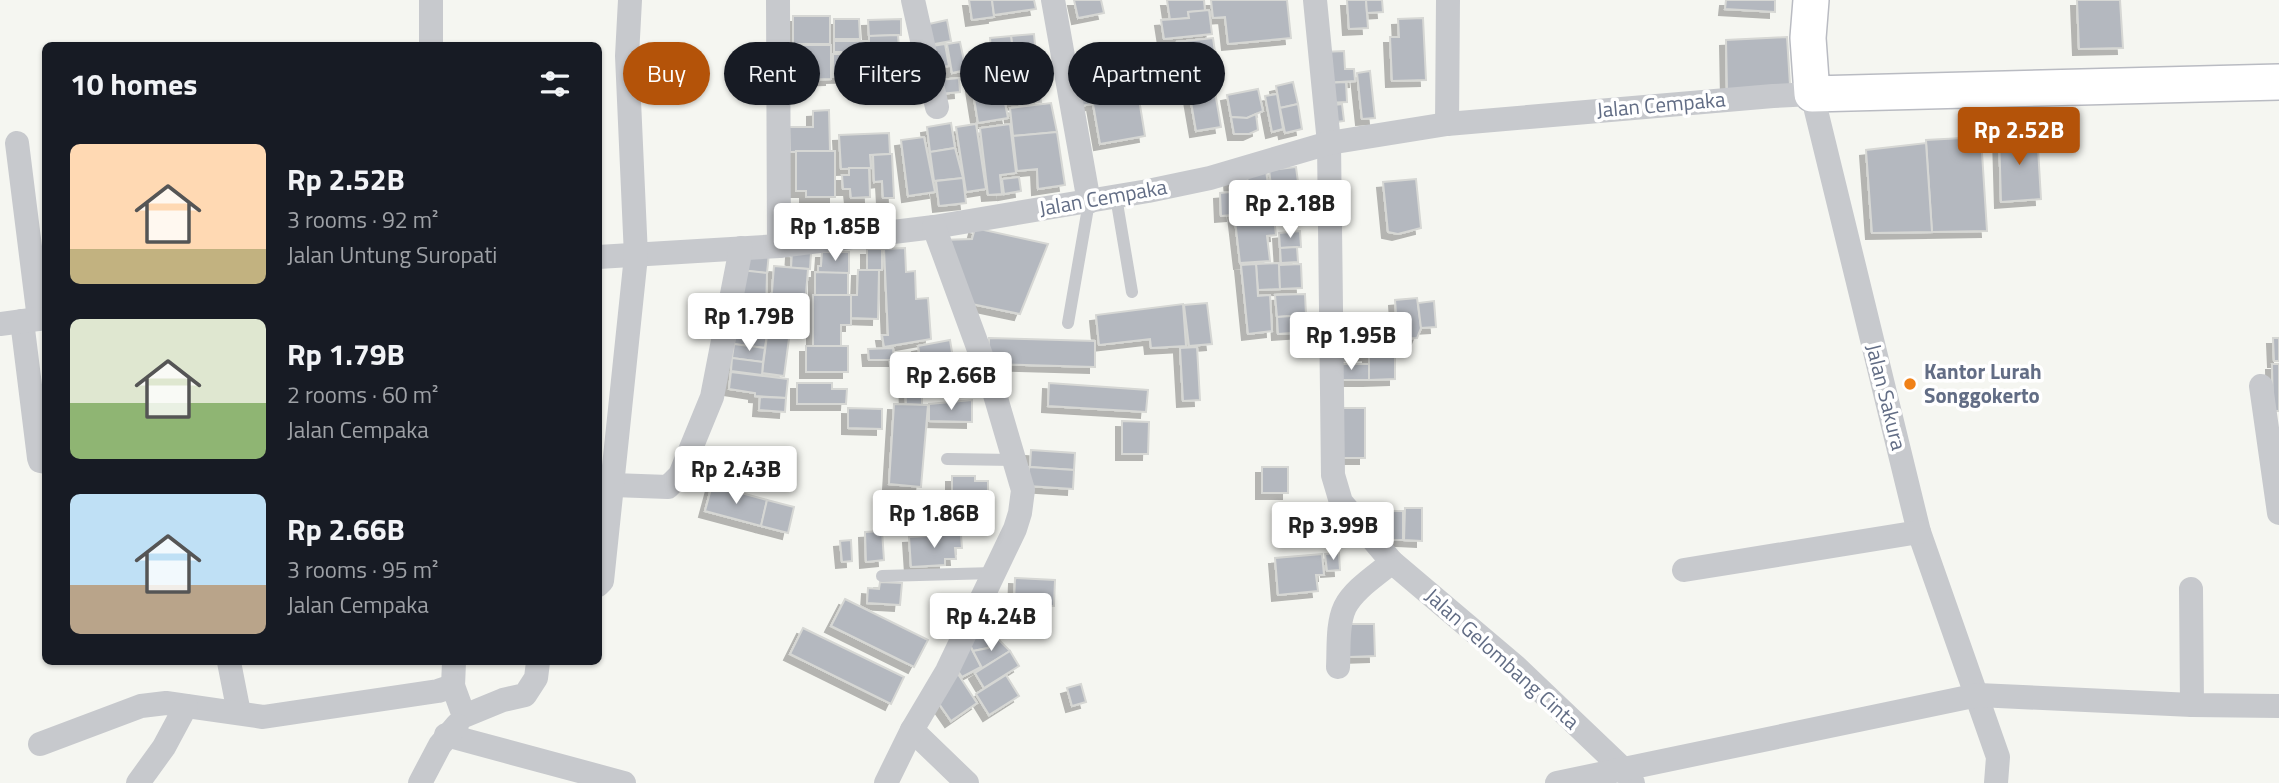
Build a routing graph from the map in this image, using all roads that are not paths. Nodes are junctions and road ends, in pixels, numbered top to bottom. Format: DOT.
graph roads {
  1 [pos="431,0"];
  2 [pos="630,0"];
  3 [pos="778,0"];
  4 [pos="913,0"];
  5 [pos="1053,0"];
  6 [pos="1315,0"];
  7 [pos="1448,0"];
  8 [pos="1811,0"];
  9 [pos="431,42"];
  10 [pos="2279,82"];
  11 [pos="1812,94"];
  12 [pos="937,107"];
  13 [pos="1447,124"];
  14 [pos="17,143"];
  15 [pos="1329,143"];
  16 [pos="1116,197"];
  17 [pos="1089,202"];
  18 [pos="934,227"];
  19 [pos="779,246"];
  20 [pos="741,248"];
  21 [pos="636,256"];
  22 [pos="602,257"];
  23 [pos="1132,292"];
  24 [pos="27,320"];
  25 [pos="1068,323"];
  26 [pos="2261,386"];
  27 [pos="947,459"];
  28 [pos="1014,460"];
  29 [pos="42,461"];
  30 [pos="613,485"];
  31 [pos="2279,513"];
  32 [pos="1919,532"];
  33 [pos="1392,562"];
  34 [pos="1684,570"];
  35 [pos="994,573"];
  36 [pos="882,576"];
  37 [pos="602,581"];
  38 [pos="2191,589"];
  39 [pos="230,665"];
  40 [pos="454,665"];
  41 [pos="538,665"];
  42 [pos="1338,667"];
  43 [pos="453,686"];
  44 [pos="1978,695"];
  45 [pos="2192,705"];
  46 [pos="186,706"];
  47 [pos="2279,706"];
  48 [pos="239,713"];
  49 [pos="464,716"];
  50 [pos="912,730"];
  51 [pos="446,735"];
  52 [pos="40,744"];
  53 [pos="1629,777"];
  54 [pos="138,783"];
  55 [pos="420,783"];
  56 [pos="624,783"];
  57 [pos="886,783"];
  58 [pos="967,783"];
  59 [pos="1557,783"];
  60 [pos="1996,783"];
  1 -- 9 [label="street"];
  2 -- 21 [label="street"];
  3 -- 19 [label="street"];
  4 -- 12 [label="street"];
  5 -- 17 [label="street"];
  6 -- 15 [label="street, Jalan Gelombang Cinta"];
  7 -- 13 [label="street"];
  8 -- 11 [label="main road"];
  10 -- 11 [label="main road"];
  11 -- 13 [label="street, Jalan Cempaka"];
  11 -- 32 [label="street, Jalan Sakura"];
  13 -- 15 [label="street, Jalan Cempaka"];
  14 -- 24 [label="street"];
  15 -- 16 [label="street, Jalan Cempaka"];
  15 -- 33 [label="street, Jalan Gelombang Cinta"];
  16 -- 17 [label="street, Jalan Cempaka"];
  16 -- 23 [label="lane"];
  17 -- 18 [label="street, Jalan Cempaka"];
  17 -- 25 [label="lane"];
  18 -- 19 [label="street, Jalan Cempaka"];
  18 -- 28 [label="street"];
  19 -- 20 [label="street, Jalan Cempaka"];
  20 -- 21 [label="street, Jalan Cempaka"];
  20 -- 30 [label="street"];
  21 -- 22 [label="street, Jalan Cempaka"];
  21 -- 30 [label="street"];
  24 -- 29 [label="street"];
  26 -- 31 [label="street"];
  27 -- 28 [label="lane"];
  28 -- 35 [label="street"];
  30 -- 37 [label="street"];
  32 -- 34 [label="street"];
  32 -- 44 [label="street, Jalan Sakura"];
  33 -- 42 [label="street"];
  33 -- 53 [label="street, Jalan Gelombang Cinta"];
  35 -- 36 [label="lane"];
  35 -- 50 [label="street"];
  38 -- 45 [label="street"];
  39 -- 48 [label="street"];
  40 -- 43 [label="street"];
  41 -- 49 [label="street"];
  43 -- 48 [label="street"];
  43 -- 49 [label="street"];
  44 -- 45 [label="street"];
  44 -- 53 [label="street"];
  44 -- 60 [label="street, Jalan Sakura"];
  45 -- 47 [label="street"];
  46 -- 48 [label="street"];
  46 -- 52 [label="street"];
  46 -- 54 [label="street"];
  49 -- 51 [label="street"];
  50 -- 57 [label="street"];
  50 -- 58 [label="street"];
  51 -- 55 [label="street"];
  51 -- 56 [label="street"];
  53 -- 59 [label="street"];
}
